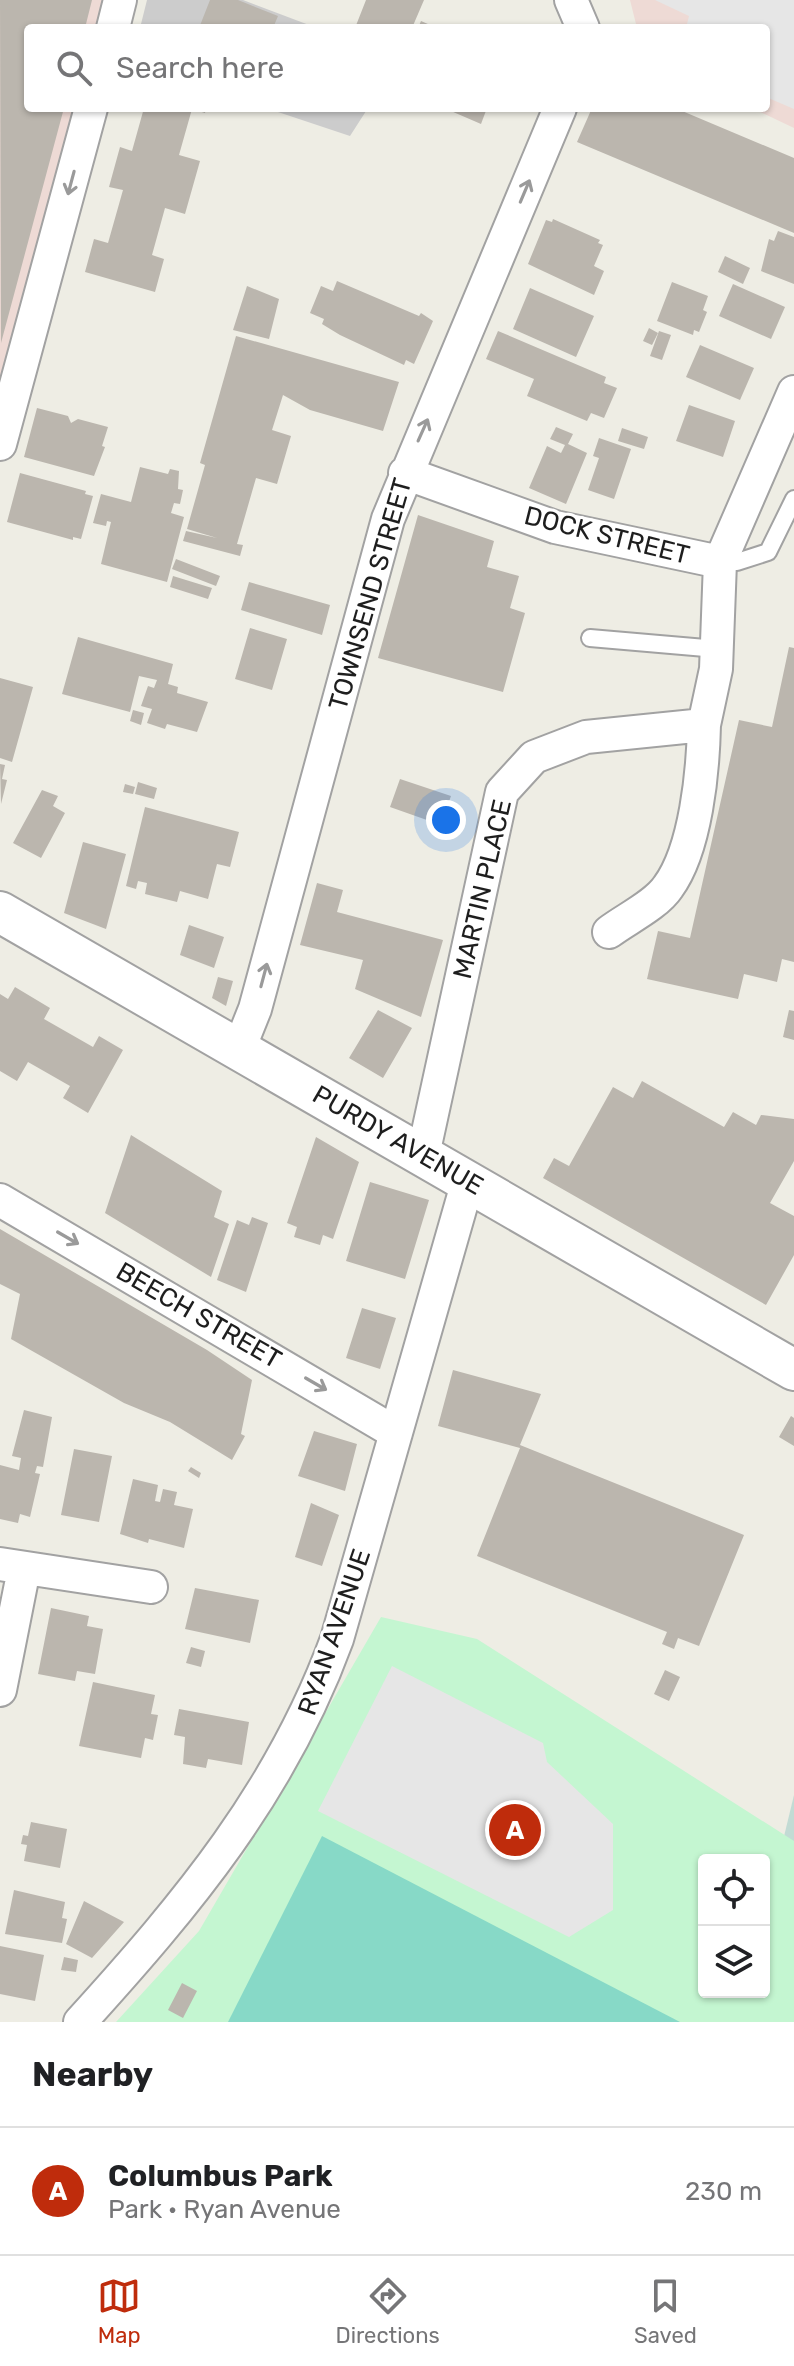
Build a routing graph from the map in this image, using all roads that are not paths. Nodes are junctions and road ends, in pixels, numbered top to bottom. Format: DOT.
graph roads {
  1 [pos="120,0"];
  2 [pos="571,0"];
  3 [pos="114,24"];
  4 [pos="581,24"];
  5 [pos="90,112"];
  6 [pos="558,112"];
  7 [pos="794,392"];
  8 [pos="0,444"];
  9 [pos="405,473"];
  10 [pos="794,499"];
  11 [pos="720,562"];
  12 [pos="590,638"];
  13 [pos="717,649"];
  14 [pos="704,725"];
  15 [pos="0,912"];
  16 [pos="609,932"];
  17 [pos="239,1049"];
  18 [pos="423,1155"];
  19 [pos="468,1181"];
  20 [pos="0,1200"];
  21 [pos="794,1370"];
  22 [pos="396,1433"];
  23 [pos="12,1567"];
  24 [pos="151,1587"];
  25 [pos="0,1690"];
  26 [pos="80,2022"];
  1 -- 3 [label="street"];
  2 -- 4 [label="street"];
  5 -- 8 [label="street, one-way"];
  9 -- 6 [label="street, TOWNSEND STREET, one-way"];
  7 -- 11 [label="street"];
  9 -- 11 [label="street, DOCK STREET"];
  17 -- 9 [label="street, TOWNSEND STREET, one-way"];
  10 -- 11 [label="lane"];
  11 -- 13 [label="street"];
  12 -- 13 [label="lane"];
  13 -- 14 [label="street"];
  14 -- 16 [label="street"];
  14 -- 18 [label="street, MARTIN PLACE"];
  15 -- 17 [label="street, PURDY AVENUE"];
  17 -- 18 [label="street, PURDY AVENUE"];
  18 -- 19 [label="street, PURDY AVENUE"];
  19 -- 21 [label="street, PURDY AVENUE"];
  19 -- 22 [label="street, RYAN AVENUE"];
  20 -- 22 [label="street, BEECH STREET, one-way"];
  22 -- 26 [label="street, RYAN AVENUE"];
  23 -- 24 [label="street"];
  23 -- 25 [label="street"];
}
